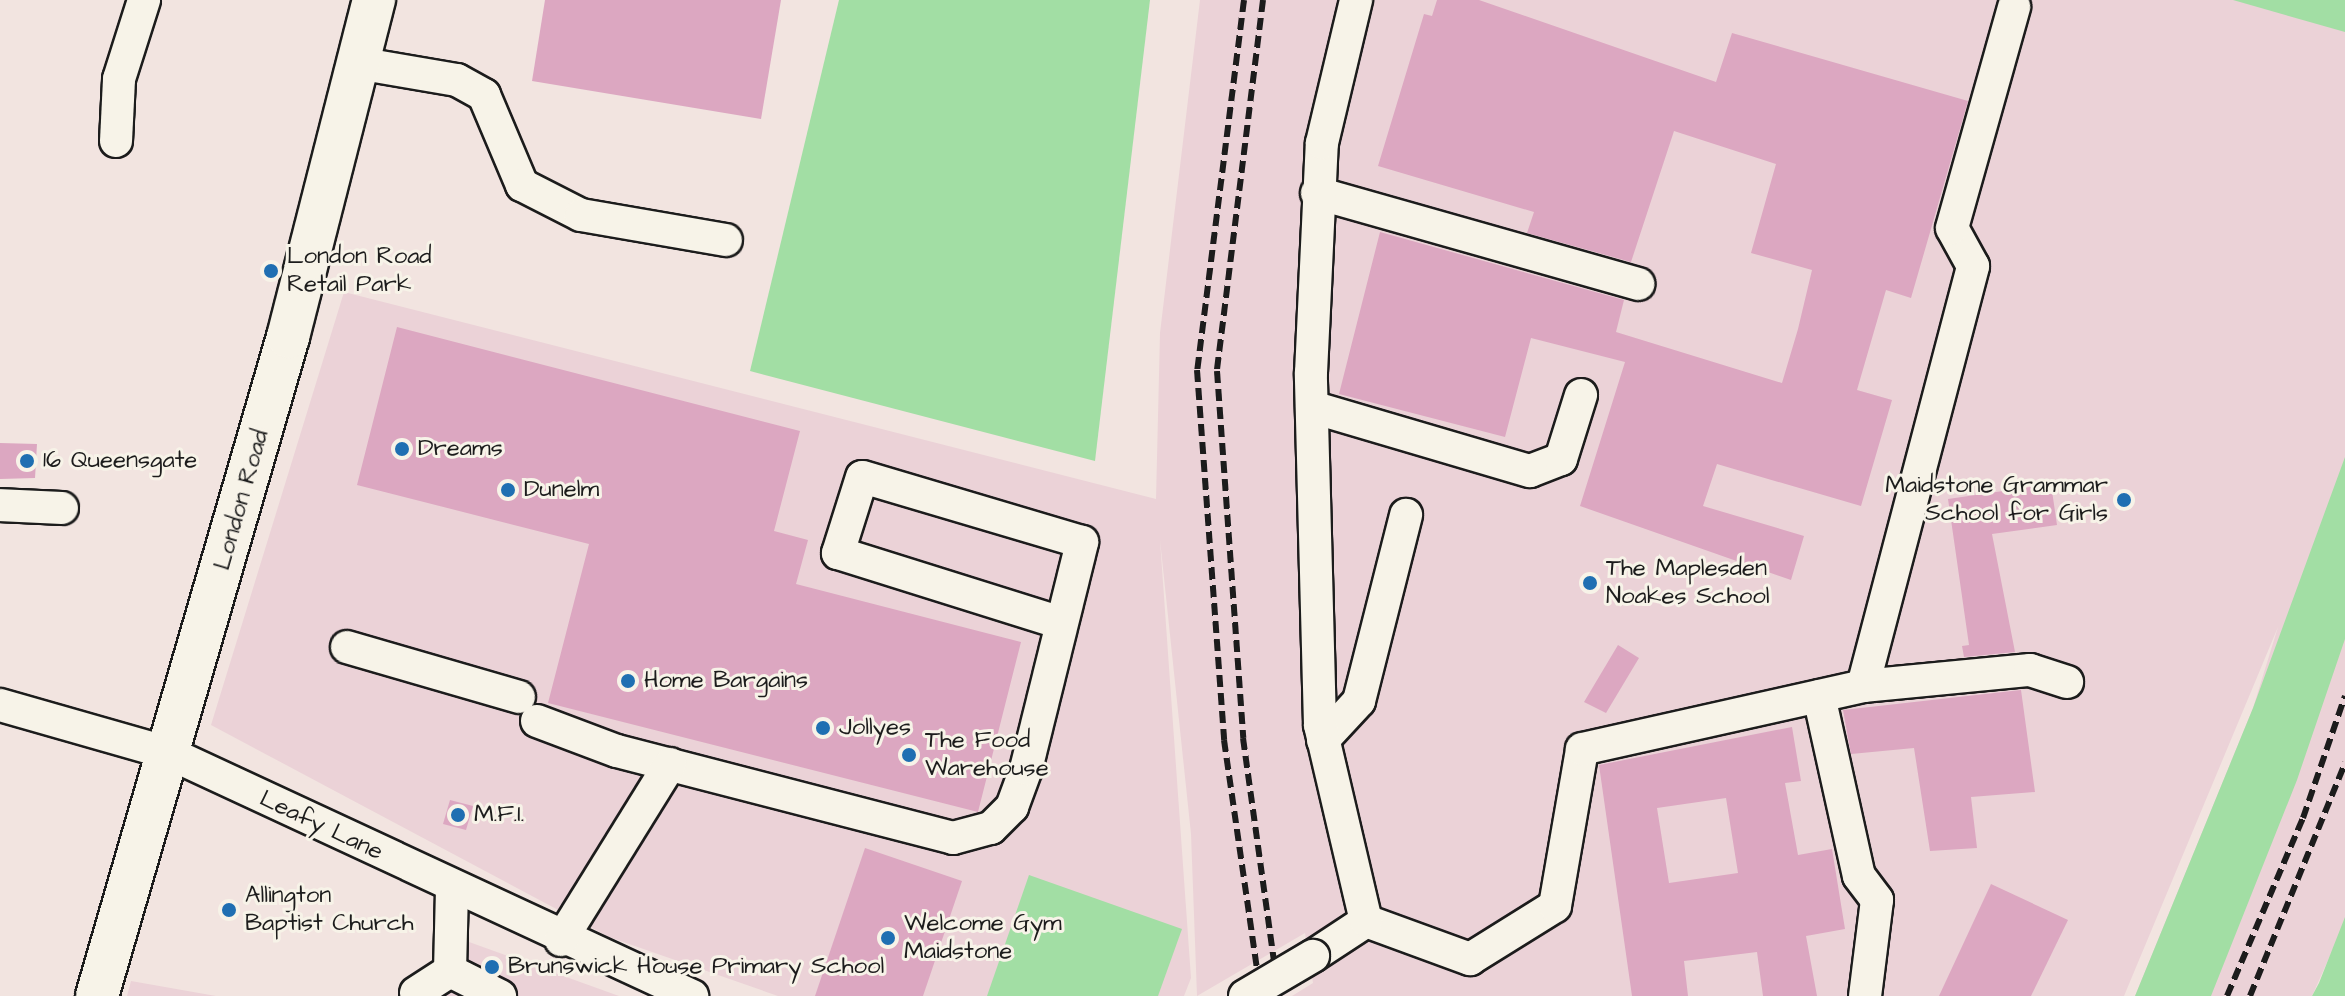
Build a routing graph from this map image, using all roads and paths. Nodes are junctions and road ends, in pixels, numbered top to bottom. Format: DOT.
graph roads {
  1 [pos="144,0"];
  2 [pos="374,0"];
  3 [pos="1356,0"];
  4 [pos="2014,7"];
  5 [pos="363,64"];
  6 [pos="116,141"];
  7 [pos="1317,193"];
  8 [pos="726,240"];
  9 [pos="1638,284"];
  10 [pos="1581,395"];
  11 [pos="1312,407"];
  12 [pos="0,505"];
  13 [pos="62,508"];
  14 [pos="1406,515"];
  15 [pos="1061,623"];
  16 [pos="347,647"];
  17 [pos="2067,682"];
  18 [pos="1863,686"];
  19 [pos="1819,696"];
  20 [pos="0,705"];
  21 [pos="1323,740"];
  22 [pos="169,753"];
  23 [pos="670,764"];
  24 [pos="452,888"];
  25 [pos="1366,921"];
  26 [pos="561,940"];
  27 [pos="450,971"];
  28 [pos="416,993"];
  29 [pos="682,994"];
  30 [pos="97,996"];
  31 [pos="500,996"];
  32 [pos="1245,996"];
  33 [pos="1865,996"];
  1 -- 6 [label="street"];
  2 -- 5 [label="main road, London Road"];
  3 -- 7 [label="street"];
  4 -- 18 [label="street"];
  5 -- 8 [label="street"];
  5 -- 22 [label="main road, London Road"];
  7 -- 9 [label="street"];
  7 -- 11 [label="street"];
  10 -- 11 [label="street"];
  11 -- 21 [label="street"];
  12 -- 13 [label="street"];
  14 -- 21 [label="street"];
  15 -- 15 [label="street"];
  15 -- 23 [label="street"];
  16 -- 23 [label="street"];
  17 -- 18 [label="street"];
  18 -- 19 [label="street"];
  19 -- 25 [label="street"];
  19 -- 33 [label="street"];
  20 -- 22 [label="street, Leafy Lane"];
  21 -- 25 [label="street"];
  22 -- 24 [label="street, Leafy Lane"];
  22 -- 30 [label="main road, London Road"];
  23 -- 26 [label="street"];
  24 -- 26 [label="street, Leafy Lane"];
  24 -- 27 [label="street"];
  25 -- 32 [label="street, bridge"];
  26 -- 29 [label="street, Leafy Lane"];
  27 -- 28 [label="street"];
  27 -- 31 [label="street"];
}
